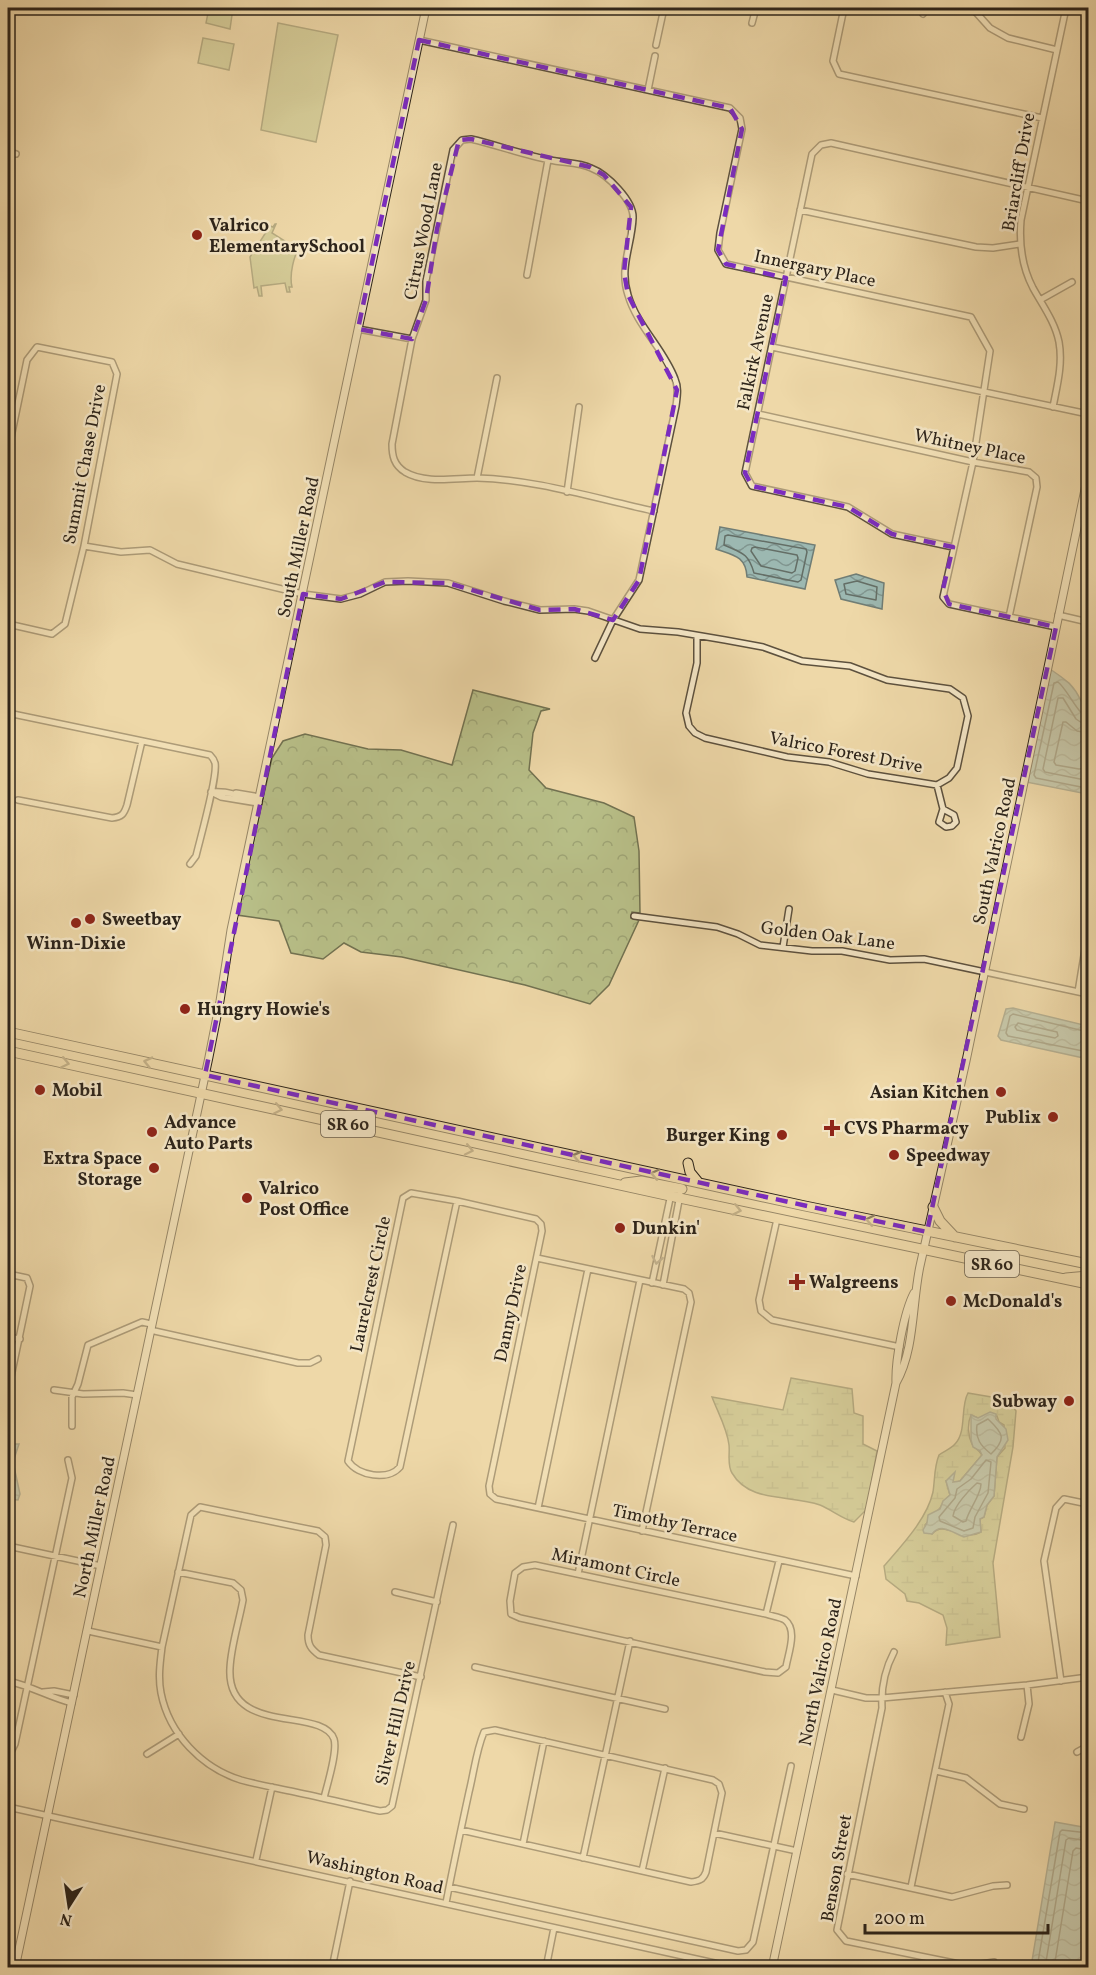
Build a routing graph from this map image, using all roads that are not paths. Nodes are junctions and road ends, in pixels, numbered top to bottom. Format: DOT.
graph roads {
  1 [pos="11,8"];
  2 [pos="426,8"];
  3 [pos="664,8"];
  4 [pos="756,8"];
  5 [pos="844,8"];
  6 [pos="928,8"];
  7 [pos="972,8"];
  8 [pos="1066,8"];
  9 [pos="923,14"];
  10 [pos="8,20"];
  11 [pos="752,23"];
  12 [pos="419,40"];
  13 [pos="656,45"];
  14 [pos="1057,50"];
  15 [pos="655,56"];
  16 [pos="648,90"];
  17 [pos="1042,118"];
  18 [pos="8,152"];
  19 [pos="16,154"];
  20 [pos="548,160"];
  21 [pos="1028,187"];
  22 [pos="1089,201"];
  23 [pos="800,210"];
  24 [pos="1020,244"];
  25 [pos="528,275"];
  26 [pos="786,278"];
  27 [pos="1072,282"];
  28 [pos="1040,300"];
  29 [pos="358,329"];
  30 [pos="412,339"];
  31 [pos="772,347"];
  32 [pos="497,378"];
  33 [pos="984,393"];
  34 [pos="1053,406"];
  35 [pos="579,407"];
  36 [pos="758,414"];
  37 [pos="1089,414"];
  38 [pos="8,452"];
  39 [pos="973,462"];
  40 [pos="1089,475"];
  41 [pos="477,478"];
  42 [pos="567,492"];
  43 [pos="654,511"];
  44 [pos="84,546"];
  45 [pos="953,547"];
  46 [pos="303,594"];
  47 [pos="1058,615"];
  48 [pos="1009,617"];
  49 [pos="613,620"];
  50 [pos="1089,622"];
  51 [pos="8,624"];
  52 [pos="1056,627"];
  53 [pos="697,636"];
  54 [pos="596,658"];
  55 [pos="8,713"];
  56 [pos="142,741"];
  57 [pos="937,785"];
  58 [pos="211,792"];
  59 [pos="18,800"];
  60 [pos="260,800"];
  61 [pos="944,809"];
  62 [pos="190,864"];
  63 [pos="789,909"];
  64 [pos="634,916"];
  65 [pos="1089,931"];
  66 [pos="783,947"];
  67 [pos="983,972"];
  68 [pos="1078,992"];
  69 [pos="1089,994"];
  70 [pos="8,1032"];
  71 [pos="8,1051"];
  72 [pos="205,1075"];
  73 [pos="201,1092"];
  74 [pos="410,1119"];
  75 [pos="406,1137"];
  76 [pos="688,1163"];
  77 [pos="699,1183"];
  78 [pos="678,1188"];
  79 [pos="457,1201"];
  80 [pos="933,1207"];
  81 [pos="777,1219"];
  82 [pos="927,1232"];
  83 [pos="955,1237"];
  84 [pos="924,1250"];
  85 [pos="537,1258"];
  86 [pos="1089,1264"];
  87 [pos="588,1269"];
  88 [pos="8,1274"];
  89 [pos="1089,1276"];
  90 [pos="1060,1279"];
  91 [pos="640,1280"];
  92 [pos="652,1282"];
  93 [pos="1089,1284"];
  94 [pos="663,1285"];
  95 [pos="914,1293"];
  96 [pos="151,1327"];
  97 [pos="8,1337"];
  98 [pos="20,1339"];
  99 [pos="900,1347"];
  100 [pos="318,1359"];
  101 [pos="896,1383"];
  102 [pos="54,1390"];
  103 [pos="8,1391"];
  104 [pos="75,1392"];
  105 [pos="137,1395"];
  106 [pos="72,1426"];
  107 [pos="68,1460"];
  108 [pos="490,1494"];
  109 [pos="1089,1504"];
  110 [pos="538,1508"];
  111 [pos="590,1520"];
  112 [pos="453,1525"];
  113 [pos="642,1531"];
  114 [pos="8,1546"];
  115 [pos="55,1556"];
  116 [pos="779,1561"];
  117 [pos="101,1566"];
  118 [pos="178,1572"];
  119 [pos="578,1574"];
  120 [pos="856,1576"];
  121 [pos="395,1592"];
  122 [pos="437,1602"];
  123 [pos="766,1614"];
  124 [pos="88,1631"];
  125 [pos="630,1641"];
  126 [pos="162,1647"];
  127 [pos="894,1652"];
  128 [pos="475,1667"];
  129 [pos="421,1677"];
  130 [pos="1089,1677"];
  131 [pos="8,1681"];
  132 [pos="1061,1681"];
  133 [pos="28,1685"];
  134 [pos="1027,1685"];
  135 [pos="832,1690"];
  136 [pos="945,1692"];
  137 [pos="882,1698"];
  138 [pos="73,1699"];
  139 [pos="617,1699"];
  140 [pos="665,1709"];
  141 [pos="179,1734"];
  142 [pos="1021,1737"];
  143 [pos="544,1741"];
  144 [pos="1089,1746"];
  145 [pos="1077,1752"];
  146 [pos="147,1754"];
  147 [pos="606,1754"];
  148 [pos="8,1755"];
  149 [pos="791,1766"];
  150 [pos="665,1768"];
  151 [pos="936,1771"];
  152 [pos="272,1787"];
  153 [pos="324,1798"];
  154 [pos="8,1807"];
  155 [pos="1024,1809"];
  156 [pos="48,1816"];
  157 [pos="461,1830"];
  158 [pos="714,1833"];
  159 [pos="523,1844"];
  160 [pos="774,1846"];
  161 [pos="797,1851"];
  162 [pos="583,1858"];
  163 [pos="256,1860"];
  164 [pos="642,1872"];
  165 [pos="847,1874"];
  166 [pos="350,1881"];
  167 [pos="1007,1885"];
  168 [pos="449,1887"];
  169 [pos="911,1887"];
  170 [pos="446,1903"];
  171 [pos="554,1928"];
  172 [pos="994,1962"];
  173 [pos="15,1968"];
  174 [pos="332,1968"];
  175 [pos="546,1968"];
  176 [pos="736,1968"];
  177 [pos="772,1968"];
  1 -- 10 [label="street"];
  2 -- 12 [label="street, South Miller Road"];
  3 -- 13 [label="street"];
  4 -- 11 [label="street"];
  5 -- 17 [label="street"];
  6 -- 9 [label="street"];
  7 -- 14 [label="street"];
  8 -- 14 [label="street, Briarcliff Drive"];
  12 -- 16 [label="street, Innergary Place"];
  12 -- 29 [label="street, South Miller Road"];
  14 -- 17 [label="street, Briarcliff Drive"];
  15 -- 16 [label="street"];
  16 -- 26 [label="street, Innergary Place"];
  17 -- 21 [label="street, Briarcliff Drive"];
  18 -- 19 [label="street"];
  20 -- 25 [label="street"];
  20 -- 30 [label="street, Citrus Wood Lane"];
  20 -- 43 [label="street, Citrus Wood Lane"];
  21 -- 22 [label="street, Falkirk Avenue"];
  21 -- 23 [label="street, Falkirk Avenue"];
  21 -- 24 [label="street, Briarcliff Drive"];
  23 -- 24 [label="street"];
  23 -- 26 [label="street, Falkirk Avenue"];
  24 -- 28 [label="street, Briarcliff Drive"];
  26 -- 31 [label="street, Falkirk Avenue"];
  26 -- 33 [label="street, Innergary Place"];
  27 -- 28 [label="street"];
  28 -- 34 [label="street, Briarcliff Drive"];
  29 -- 30 [label="street"];
  29 -- 46 [label="street, South Miller Road"];
  30 -- 41 [label="street, Citrus Wood Lane"];
  31 -- 33 [label="street"];
  31 -- 36 [label="street, Falkirk Avenue"];
  32 -- 41 [label="street"];
  33 -- 34 [label="street"];
  33 -- 39 [label="street, Innergary Place"];
  34 -- 37 [label="street"];
  35 -- 42 [label="street"];
  36 -- 39 [label="street, Whitney Place"];
  36 -- 45 [label="street, Falkirk Avenue"];
  38 -- 44 [label="street, Summit Chase Drive"];
  39 -- 45 [label="street, Innergary Place"];
  39 -- 48 [label="street, Whitney Place"];
  40 -- 47 [label="street, South Valrico Road"];
  41 -- 42 [label="street, Citrus Wood Lane"];
  42 -- 43 [label="street, Citrus Wood Lane"];
  43 -- 49 [label="street, Citrus Wood Lane"];
  44 -- 46 [label="street, Valrico Forest Drive"];
  44 -- 51 [label="street, Summit Chase Drive"];
  45 -- 48 [label="street, Innergary Place"];
  46 -- 49 [label="street, Valrico Forest Drive"];
  46 -- 60 [label="street, South Miller Road"];
  47 -- 50 [label="street"];
  47 -- 52 [label="street, South Valrico Road"];
  48 -- 52 [label="street, Innergary Place"];
  49 -- 53 [label="street, Valrico Forest Drive"];
  49 -- 54 [label="street, Citrus Wood Lane"];
  52 -- 67 [label="street, South Valrico Road"];
  53 -- 57 [label="street, Valrico Forest Drive"];
  53 -- 57 [label="street, Valrico Forest Drive"];
  55 -- 56 [label="street"];
  56 -- 58 [label="street"];
  56 -- 59 [label="street"];
  57 -- 61 [label="street"];
  58 -- 60 [label="street"];
  58 -- 60 [label="street"];
  58 -- 62 [label="street"];
  60 -- 72 [label="street, South Miller Road"];
  63 -- 66 [label="street"];
  64 -- 66 [label="street, Golden Oak Lane"];
  65 -- 68 [label="street"];
  66 -- 67 [label="street, Golden Oak Lane"];
  67 -- 68 [label="street, Golden Oak Lane"];
  67 -- 80 [label="street, South Valrico Road"];
  68 -- 69 [label="street, Golden Oak Lane"];
  72 -- 70 [label="highway, SR 60, one-way"];
  71 -- 73 [label="highway, SR 60, one-way"];
  72 -- 73 [label="street, South Miller Road"];
  72 -- 74 [label="highway, SR 60"];
  73 -- 75 [label="highway, SR 60, one-way"];
  73 -- 96 [label="street, North Miller Road"];
  74 -- 75 [label="highway"];
  78 -- 74 [label="highway, SR 60, one-way"];
  75 -- 78 [label="highway, SR 60, one-way"];
  76 -- 77 [label="highway"];
  77 -- 78 [label="highway, SR 60"];
  82 -- 77 [label="highway, SR 60, one-way"];
  78 -- 81 [label="highway, SR 60, one-way"];
  78 -- 92 [label="street, one-way"];
  78 -- 94 [label="street"];
  79 -- 79 [label="street, Laurelcrest Circle"];
  79 -- 85 [label="street, Danny Drive"];
  80 -- 82 [label="street, South Valrico Road"];
  80 -- 83 [label="highway"];
  81 -- 84 [label="highway, SR 60"];
  81 -- 99 [label="street"];
  82 -- 83 [label="highway, SR 60"];
  82 -- 84 [label="street, North Valrico Road"];
  83 -- 86 [label="highway, SR 60"];
  84 -- 90 [label="highway, SR 60"];
  84 -- 95 [label="street, North Valrico Road"];
  85 -- 87 [label="street"];
  85 -- 108 [label="street, Danny Drive"];
  87 -- 91 [label="street"];
  87 -- 110 [label="street"];
  88 -- 98 [label="street"];
  89 -- 90 [label="highway"];
  90 -- 93 [label="highway, SR 60"];
  91 -- 92 [label="street"];
  91 -- 111 [label="street"];
  92 -- 94 [label="street"];
  94 -- 113 [label="street"];
  95 -- 99 [label="street, North Valrico Road"];
  95 -- 101 [label="street, North Valrico Road"];
  96 -- 100 [label="street"];
  96 -- 104 [label="street"];
  96 -- 105 [label="street, North Miller Road"];
  97 -- 98 [label="street"];
  98 -- 103 [label="street"];
  99 -- 101 [label="street, North Valrico Road"];
  101 -- 120 [label="street, North Valrico Road"];
  102 -- 104 [label="street"];
  104 -- 105 [label="street"];
  104 -- 106 [label="street"];
  105 -- 117 [label="street, North Miller Road"];
  107 -- 115 [label="street"];
  108 -- 110 [label="street, Timothy Terrace"];
  109 -- 132 [label="street"];
  110 -- 111 [label="street, Timothy Terrace"];
  111 -- 113 [label="street, Timothy Terrace"];
  111 -- 119 [label="street"];
  112 -- 122 [label="street, Silver Hill Drive"];
  113 -- 116 [label="street, Timothy Terrace"];
  114 -- 115 [label="street"];
  115 -- 117 [label="street"];
  115 -- 133 [label="street"];
  116 -- 120 [label="street, Timothy Terrace"];
  116 -- 123 [label="street"];
  117 -- 124 [label="street, North Miller Road"];
  118 -- 126 [label="street, Silver Hill Drive"];
  118 -- 129 [label="street, Silver Hill Drive"];
  118 -- 153 [label="street"];
  119 -- 123 [label="street, Miramont Circle"];
  119 -- 125 [label="street, Miramont Circle"];
  120 -- 135 [label="street, North Valrico Road"];
  121 -- 122 [label="street"];
  122 -- 129 [label="street, Silver Hill Drive"];
  123 -- 125 [label="street, Miramont Circle"];
  124 -- 126 [label="street"];
  124 -- 138 [label="street, North Miller Road"];
  125 -- 139 [label="street"];
  126 -- 141 [label="street, Silver Hill Drive"];
  127 -- 137 [label="street, Benson Street"];
  128 -- 139 [label="street"];
  129 -- 153 [label="street, Silver Hill Drive"];
  130 -- 132 [label="street"];
  131 -- 133 [label="street"];
  132 -- 134 [label="street"];
  133 -- 138 [label="street"];
  133 -- 148 [label="street"];
  134 -- 136 [label="street"];
  134 -- 142 [label="street"];
  135 -- 137 [label="street"];
  135 -- 161 [label="street, North Valrico Road"];
  136 -- 137 [label="street"];
  136 -- 151 [label="street"];
  137 -- 165 [label="street, Benson Street"];
  138 -- 156 [label="street, North Miller Road"];
  139 -- 140 [label="street"];
  139 -- 147 [label="street"];
  141 -- 146 [label="street"];
  141 -- 152 [label="street, Silver Hill Drive"];
  143 -- 147 [label="street"];
  143 -- 157 [label="street"];
  143 -- 159 [label="street"];
  144 -- 145 [label="street"];
  147 -- 150 [label="street"];
  147 -- 162 [label="street"];
  149 -- 160 [label="street"];
  150 -- 158 [label="street"];
  150 -- 164 [label="street"];
  151 -- 155 [label="street"];
  151 -- 169 [label="street"];
  152 -- 153 [label="street, Silver Hill Drive"];
  152 -- 163 [label="street"];
  154 -- 156 [label="street, Washington Road"];
  156 -- 163 [label="street, Washington Road"];
  156 -- 173 [label="street, North Miller Road"];
  157 -- 159 [label="street"];
  157 -- 168 [label="street"];
  158 -- 160 [label="street"];
  158 -- 164 [label="street"];
  159 -- 162 [label="street"];
  160 -- 161 [label="street"];
  160 -- 168 [label="street"];
  161 -- 177 [label="street, North Valrico Road"];
  162 -- 164 [label="street"];
  163 -- 166 [label="street, Washington Road"];
  165 -- 169 [label="street"];
  165 -- 172 [label="street, Benson Street"];
  166 -- 170 [label="street, Washington Road"];
  166 -- 174 [label="street"];
  167 -- 169 [label="street"];
  168 -- 170 [label="street"];
  170 -- 171 [label="street, Washington Road"];
  171 -- 175 [label="street"];
  171 -- 176 [label="street, Washington Road"];
}
